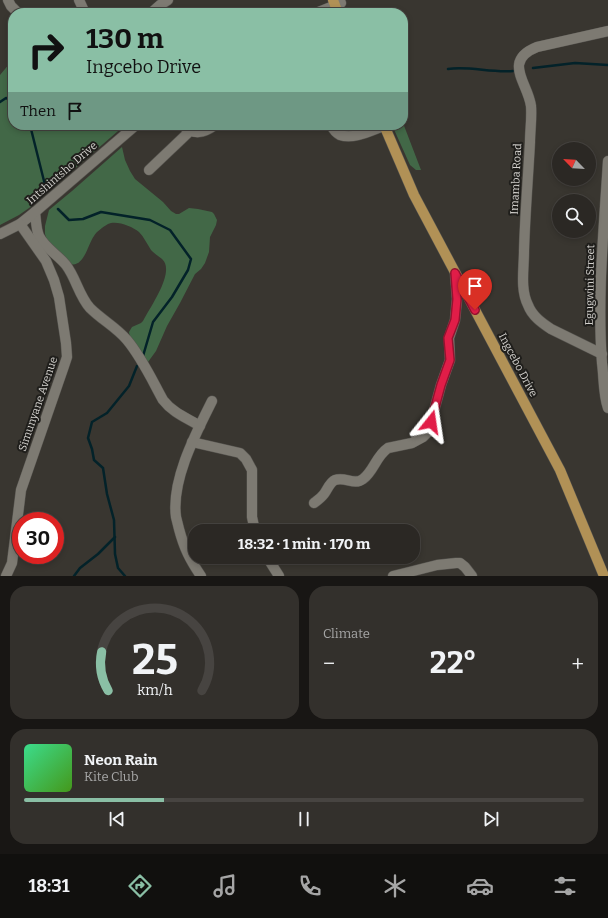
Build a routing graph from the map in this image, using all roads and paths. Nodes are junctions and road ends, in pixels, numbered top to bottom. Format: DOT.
graph roads {
  1 [pos="608,31"];
  2 [pos="130,130"];
  3 [pos="184,130"];
  4 [pos="189,130"];
  5 [pos="208,130"];
  6 [pos="334,130"];
  7 [pos="371,130"];
  8 [pos="386,130"];
  9 [pos="608,161"];
  10 [pos="149,170"];
  11 [pos="35,212"];
  12 [pos="20,224"];
  13 [pos="0,234"];
  14 [pos="455,273"];
  15 [pos="602,354"];
  16 [pos="212,401"];
  17 [pos="608,408"];
  18 [pos="200,426"];
  19 [pos="192,442"];
  20 [pos="314,503"];
  21 [pos="254,524"];
  22 [pos="271,564"];
  23 [pos="6,576"];
  24 [pos="202,576"];
  25 [pos="279,576"];
  26 [pos="393,576"];
  27 [pos="472,576"];
  28 [pos="604,576"];
  1 -- 15 [label="street, Imamba Road"];
  2 -- 11 [label="street, Intshintsho Drive"];
  3 -- 10 [label="street"];
  4 -- 5 [label="street"];
  6 -- 7 [label="street"];
  8 -- 14 [label="main road, Ingcebo Drive"];
  9 -- 15 [label="street, Egugwini Street"];
  11 -- 12 [label="street, Intshintsho Drive"];
  11 -- 18 [label="street"];
  12 -- 13 [label="street, Intshintsho Drive"];
  12 -- 23 [label="street, Simunyane Avenue"];
  14 -- 20 [label="street"];
  14 -- 28 [label="main road, Ingcebo Drive"];
  15 -- 17 [label="street, Egugwini Street"];
  16 -- 18 [label="street"];
  18 -- 19 [label="street"];
  19 -- 21 [label="street"];
  19 -- 24 [label="street"];
  22 -- 25 [label="street"];
  26 -- 27 [label="street"];
}
